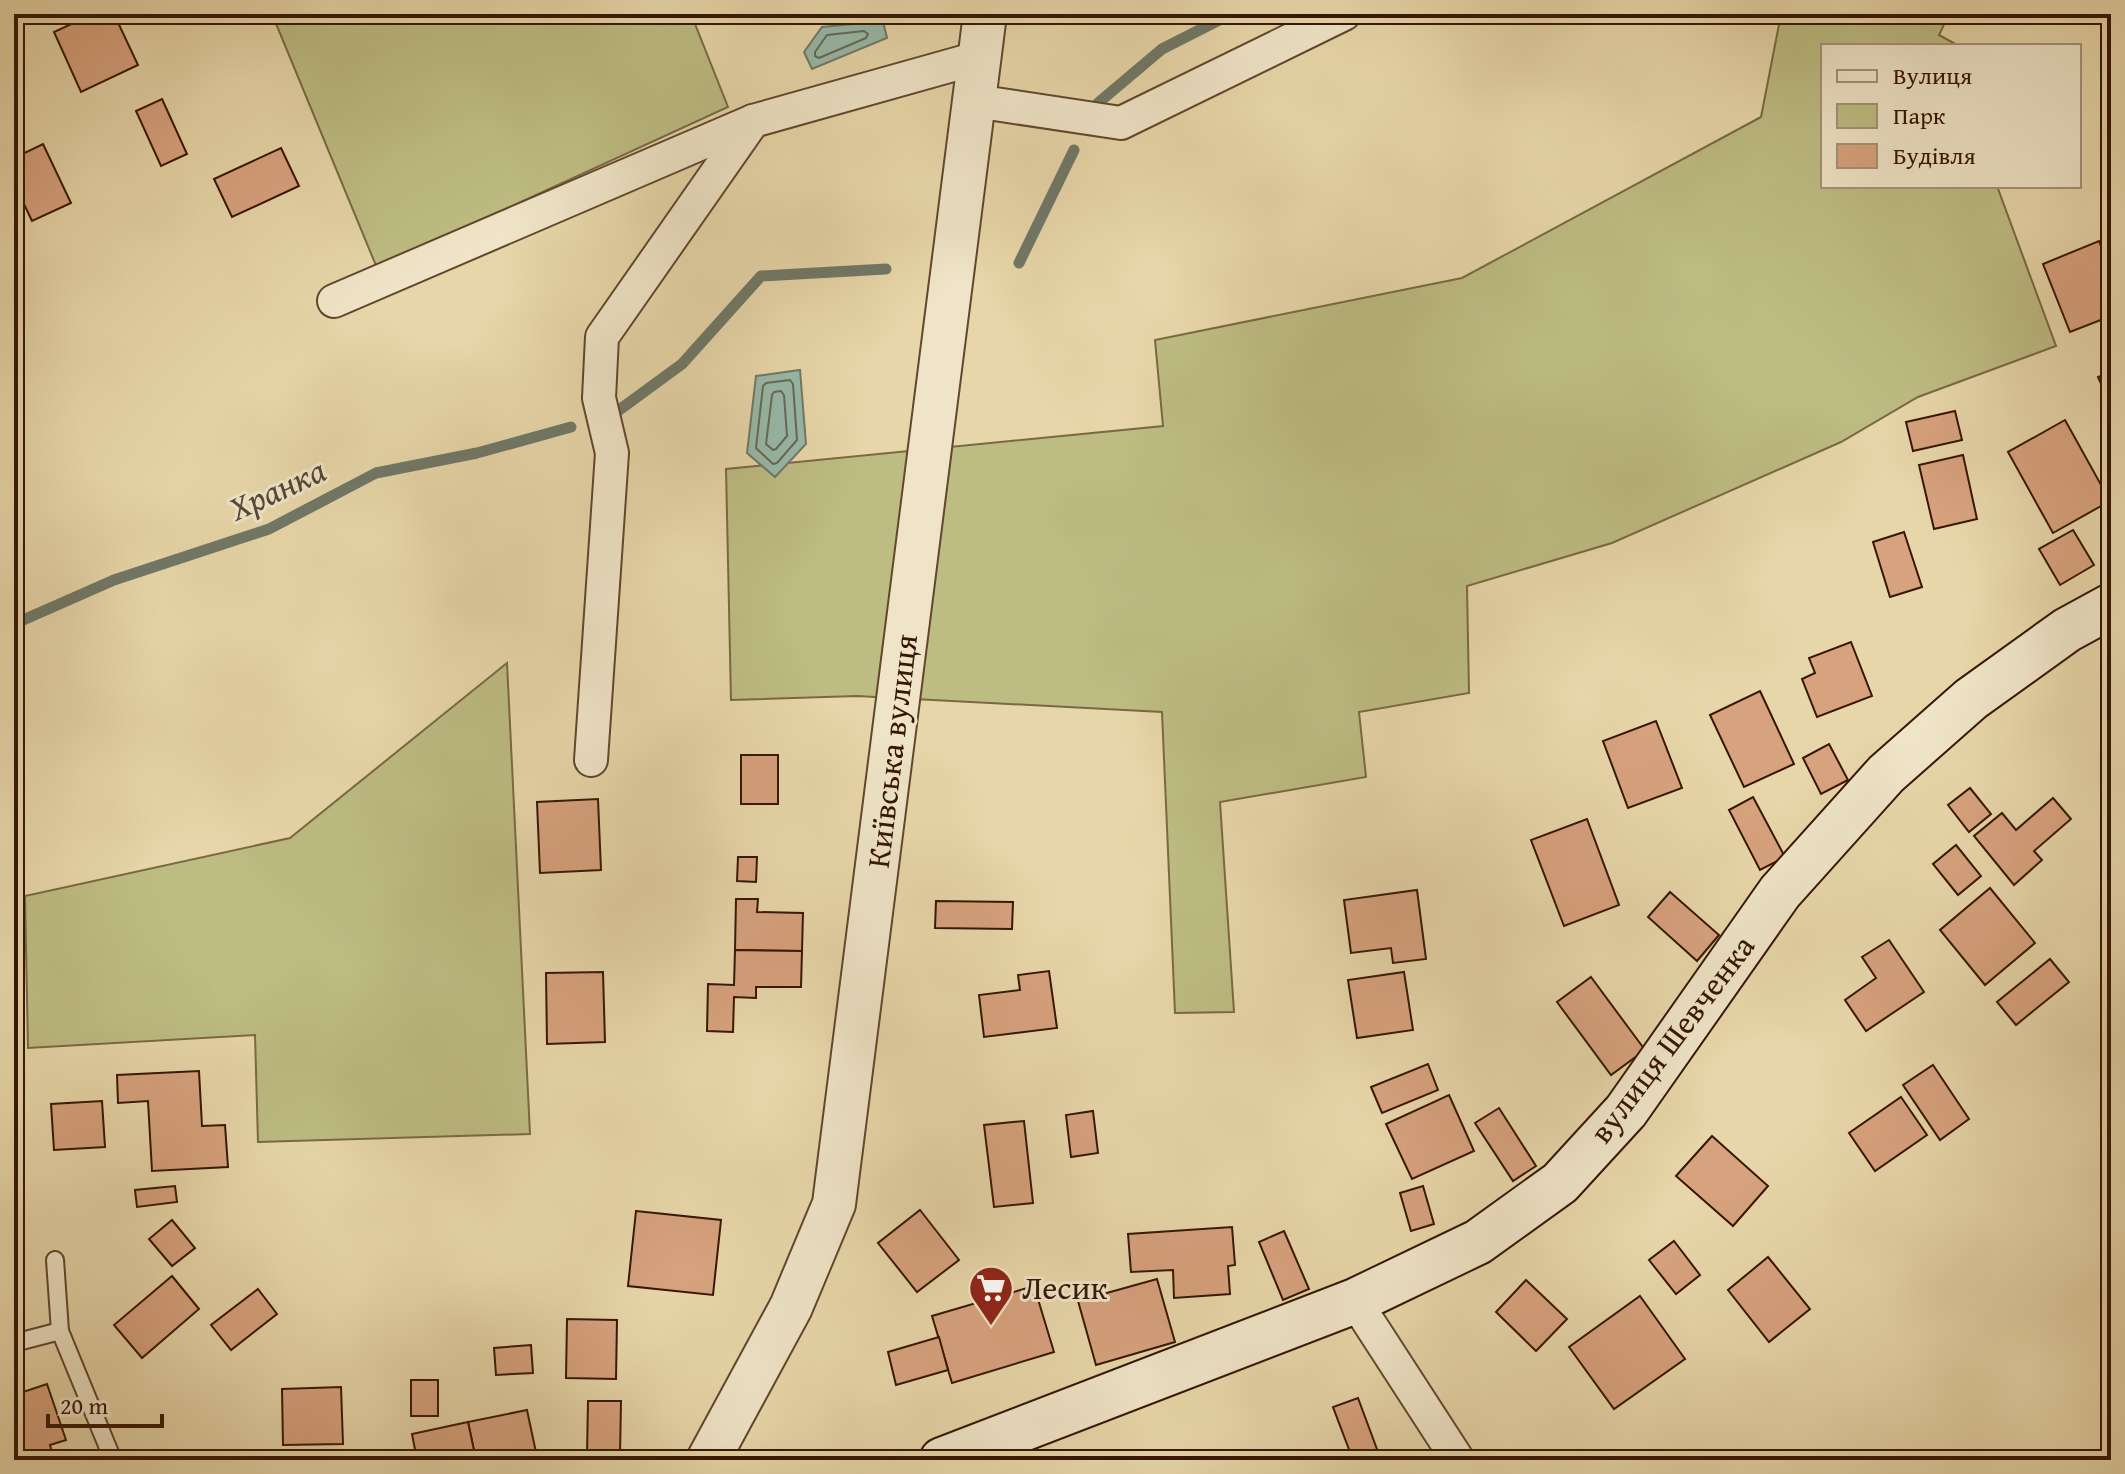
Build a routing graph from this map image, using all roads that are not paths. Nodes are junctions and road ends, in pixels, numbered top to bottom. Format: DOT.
graph roads {
  1 [pos="985,14"];
  2 [pos="1344,14"];
  3 [pos="981,57"];
  4 [pos="975,101"];
  5 [pos="753,121"];
  6 [pos="334,301"];
  7 [pos="2111,606"];
  8 [pos="591,760"];
  9 [pos="55,1260"];
  10 [pos="1355,1301"];
  11 [pos="60,1331"];
  12 [pos="14,1343"];
  13 [pos="113,1460"];
  14 [pos="708,1460"];
  15 [pos="942,1460"];
  16 [pos="1458,1460"];
  1 -- 3 [label="street, Київська вулиця"];
  2 -- 4 [label="street"];
  3 -- 4 [label="street, Київська вулиця"];
  3 -- 5 [label="street"];
  4 -- 14 [label="street, Київська вулиця"];
  5 -- 6 [label="street"];
  5 -- 8 [label="street"];
  7 -- 10 [label="main road, вулиця Шевченка"];
  9 -- 11 [label="lane"];
  10 -- 15 [label="main road, вулиця Шевченка"];
  10 -- 16 [label="street"];
  11 -- 12 [label="lane"];
  11 -- 13 [label="lane"];
}
